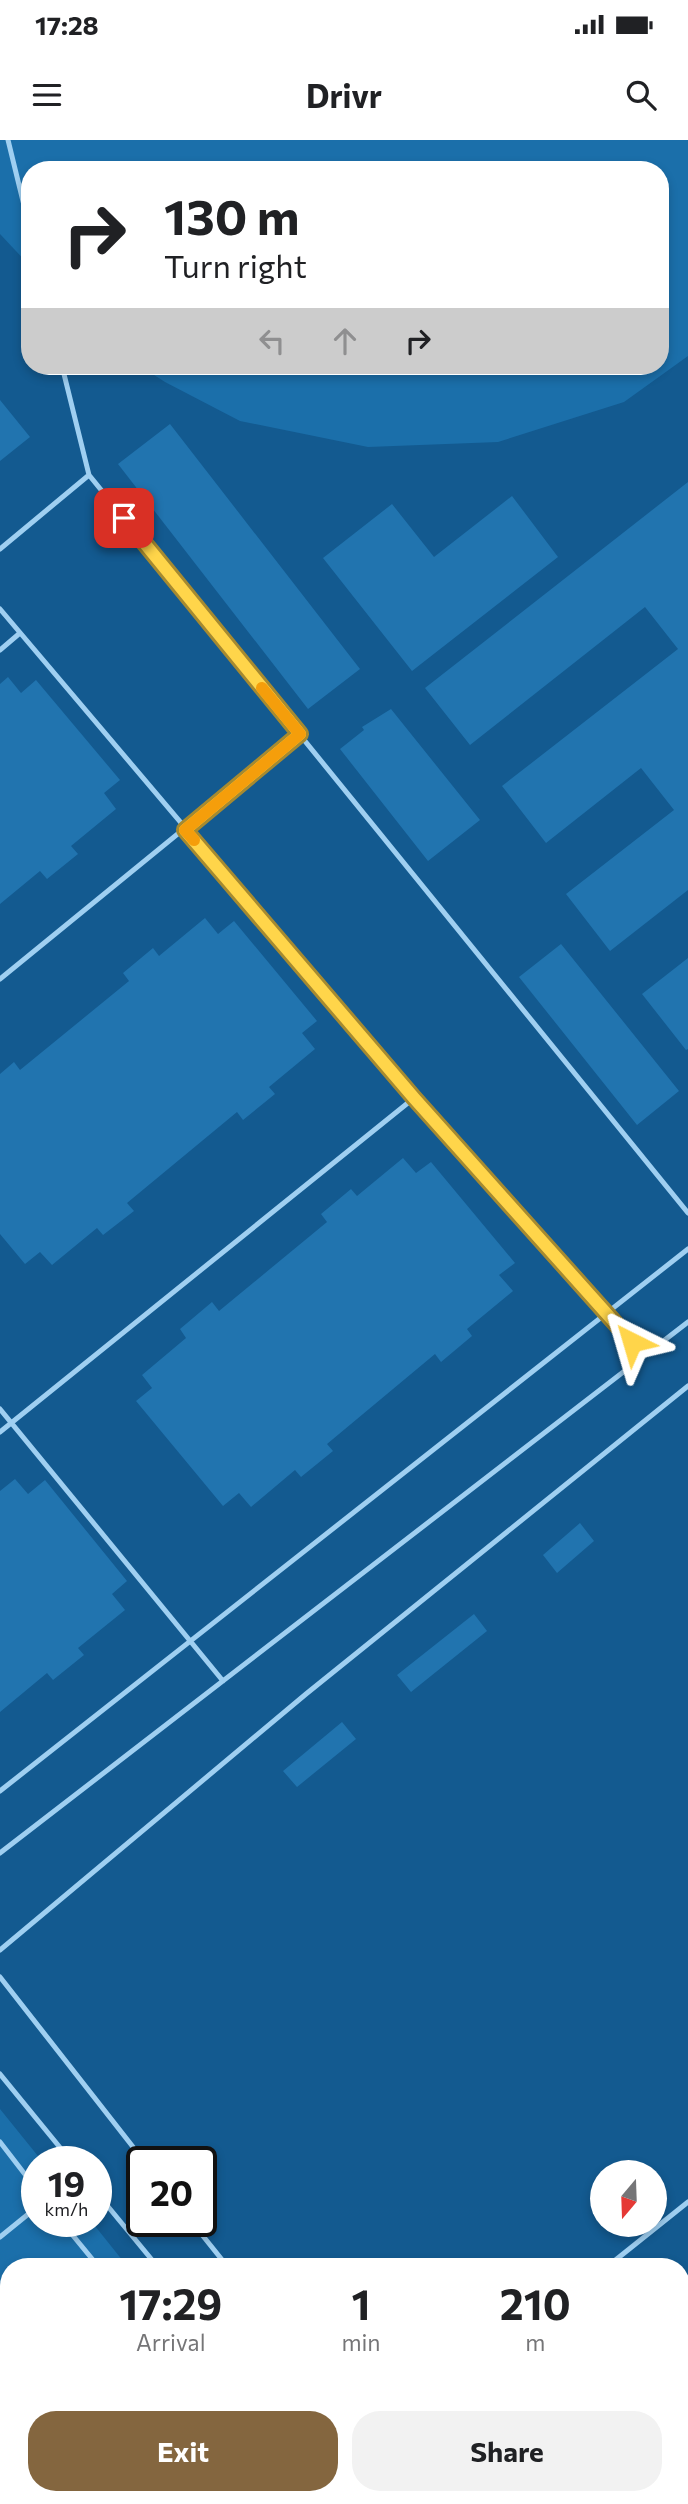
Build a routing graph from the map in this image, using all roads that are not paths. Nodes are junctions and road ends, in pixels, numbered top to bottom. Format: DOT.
graph roads {
  1 [pos="8,140"];
  2 [pos="21,193"];
  3 [pos="64,375"];
  4 [pos="89,475"];
  5 [pos="0,549"];
  6 [pos="0,609"];
  7 [pos="20,634"];
  8 [pos="0,650"];
  9 [pos="300,734"];
  10 [pos="185,830"];
  11 [pos="0,979"];
  12 [pos="414,1098"];
  13 [pos="688,1213"];
  14 [pos="688,1249"];
  15 [pos="608,1312"];
  16 [pos="688,1322"];
  17 [pos="644,1356"];
  18 [pos="688,1386"];
  19 [pos="0,1409"];
  20 [pos="11,1423"];
  21 [pos="0,1432"];
  22 [pos="192,1643"];
  23 [pos="223,1681"];
  24 [pos="0,1791"];
  25 [pos="0,1853"];
  26 [pos="0,1950"];
  27 [pos="0,1977"];
  28 [pos="0,2074"];
  29 [pos="0,2142"];
  30 [pos="59,2146"];
  31 [pos="133,2146"];
  32 [pos="21,2169"];
  33 [pos="688,2202"];
  34 [pos="112,2211"];
  35 [pos="21,2220"];
  36 [pos="74,2237"];
  37 [pos="204,2237"];
  38 [pos="0,2238"];
  39 [pos="91,2258"];
  40 [pos="150,2258"];
  41 [pos="221,2258"];
  42 [pos="618,2258"];
  1 -- 2 [label="lane"];
  3 -- 4 [label="lane"];
  4 -- 5 [label="lane"];
  4 -- 9 [label="lane"];
  6 -- 7 [label="lane"];
  7 -- 8 [label="lane"];
  7 -- 10 [label="lane"];
  9 -- 10 [label="lane"];
  9 -- 13 [label="lane"];
  10 -- 11 [label="lane"];
  10 -- 12 [label="lane"];
  12 -- 15 [label="lane"];
  12 -- 20 [label="lane"];
  14 -- 15 [label="lane"];
  15 -- 17 [label="lane"];
  15 -- 22 [label="lane"];
  16 -- 17 [label="lane"];
  17 -- 23 [label="lane"];
  18 -- 26 [label="lane"];
  19 -- 20 [label="lane"];
  20 -- 21 [label="lane"];
  20 -- 22 [label="lane"];
  22 -- 23 [label="lane"];
  22 -- 24 [label="lane"];
  23 -- 25 [label="lane"];
  27 -- 31 [label="lane"];
  28 -- 30 [label="lane"];
  29 -- 32 [label="lane"];
  33 -- 42 [label="lane"];
  34 -- 40 [label="lane"];
  35 -- 38 [label="lane"];
  36 -- 39 [label="lane"];
  37 -- 41 [label="lane"];
}
